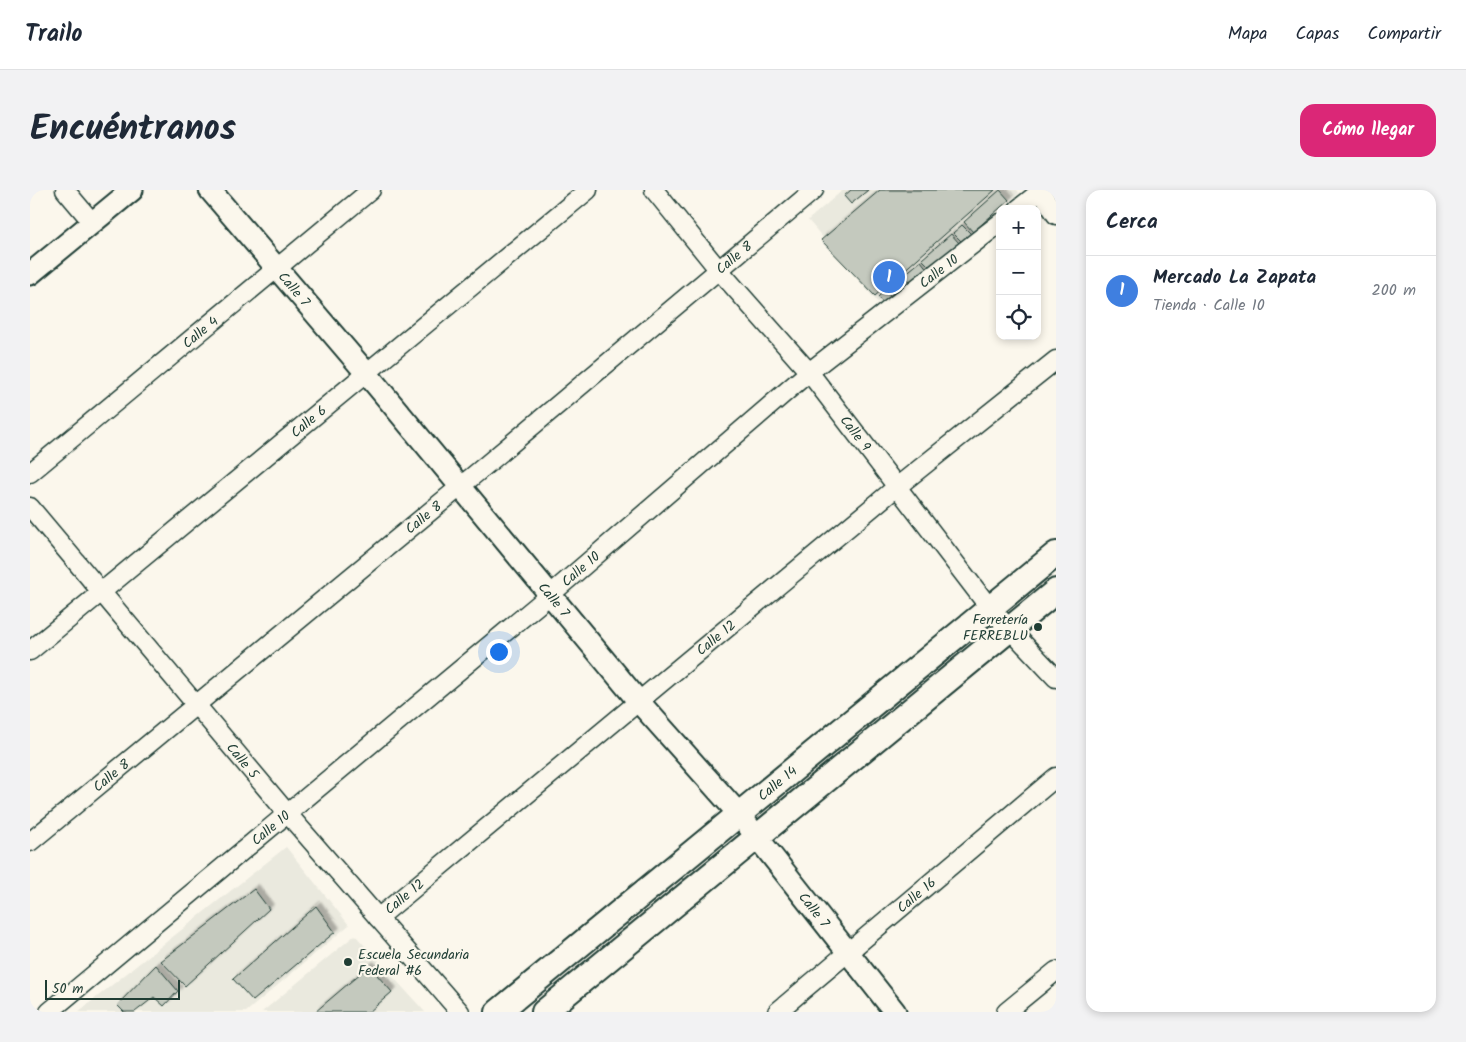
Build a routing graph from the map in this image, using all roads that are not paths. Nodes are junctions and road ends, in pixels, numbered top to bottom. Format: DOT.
graph roads {
  1 [pos="64,190"];
  2 [pos="132,190"];
  3 [pos="210,190"];
  4 [pos="371,190"];
  5 [pos="588,190"];
  6 [pos="654,190"];
  7 [pos="814,190"];
  8 [pos="1041,190"];
  9 [pos="1023,205"];
  10 [pos="1056,215"];
  11 [pos="92,222"];
  12 [pos="996,226"];
  13 [pos="277,268"];
  14 [pos="718,269"];
  15 [pos="30,274"];
  16 [pos="1056,360"];
  17 [pos="809,372"];
  18 [pos="367,374"];
  19 [pos="30,473"];
  20 [pos="461,486"];
  21 [pos="898,486"];
  22 [pos="30,507"];
  23 [pos="1056,554"];
  24 [pos="1056,591"];
  25 [pos="102,592"];
  26 [pos="550,594"];
  27 [pos="990,606"];
  28 [pos="1010,628"];
  29 [pos="30,652"];
  30 [pos="1056,678"];
  31 [pos="640,703"];
  32 [pos="196,705"];
  33 [pos="1056,777"];
  34 [pos="287,813"];
  35 [pos="738,813"];
  36 [pos="758,836"];
  37 [pos="30,842"];
  38 [pos="378,918"];
  39 [pos="848,950"];
  40 [pos="1056,971"];
  41 [pos="49,1012"];
  42 [pos="460,1012"];
  43 [pos="498,1012"];
  44 [pos="544,1012"];
  45 [pos="777,1012"];
  46 [pos="895,1012"];
  47 [pos="1006,1012"];
  1 -- 11 [label="street"];
  2 -- 11 [label="street"];
  3 -- 13 [label="street, Calle 7"];
  4 -- 13 [label="street, Calle 4"];
  5 -- 18 [label="street, Calle 6"];
  6 -- 14 [label="street, Calle 9"];
  7 -- 14 [label="street, Calle 8"];
  8 -- 9 [label="street"];
  8 -- 10 [label="street"];
  11 -- 15 [label="street"];
  12 -- 17 [label="street, Calle 10"];
  13 -- 18 [label="street, Calle 7"];
  13 -- 19 [label="street, Calle 4"];
  14 -- 17 [label="street, Calle 9"];
  14 -- 20 [label="street, Calle 8"];
  16 -- 21 [label="street, Calle 12"];
  17 -- 21 [label="street, Calle 9"];
  17 -- 26 [label="street, Calle 10"];
  18 -- 20 [label="street, Calle 7"];
  18 -- 25 [label="street, Calle 6"];
  20 -- 26 [label="street, Calle 7"];
  20 -- 32 [label="street, Calle 8"];
  21 -- 27 [label="street, Calle 9"];
  21 -- 31 [label="street, Calle 12"];
  22 -- 25 [label="street, Calle 5"];
  23 -- 27 [label="main road, Calle 14"];
  24 -- 28 [label="main road"];
  25 -- 29 [label="street, Calle 6"];
  25 -- 32 [label="street, Calle 5"];
  26 -- 31 [label="street, Calle 7"];
  26 -- 34 [label="street, Calle 10"];
  27 -- 28 [label="street, Calle 9"];
  27 -- 35 [label="main road, Calle 14"];
  28 -- 30 [label="street, Calle 9"];
  28 -- 36 [label="main road"];
  31 -- 35 [label="street, Calle 7"];
  31 -- 38 [label="street, Calle 12"];
  32 -- 34 [label="street, Calle 5"];
  32 -- 37 [label="street, Calle 8"];
  33 -- 39 [label="street, Calle 16"];
  34 -- 38 [label="street, Calle 5"];
  34 -- 41 [label="street, Calle 10"];
  35 -- 36 [label="street, Calle 7"];
  35 -- 43 [label="main road, Calle 14"];
  36 -- 39 [label="street, Calle 7"];
  36 -- 44 [label="main road"];
  38 -- 42 [label="street, Calle 5"];
  39 -- 45 [label="street, Calle 16"];
  39 -- 46 [label="street, Calle 7"];
  40 -- 47 [label="street"];
}
